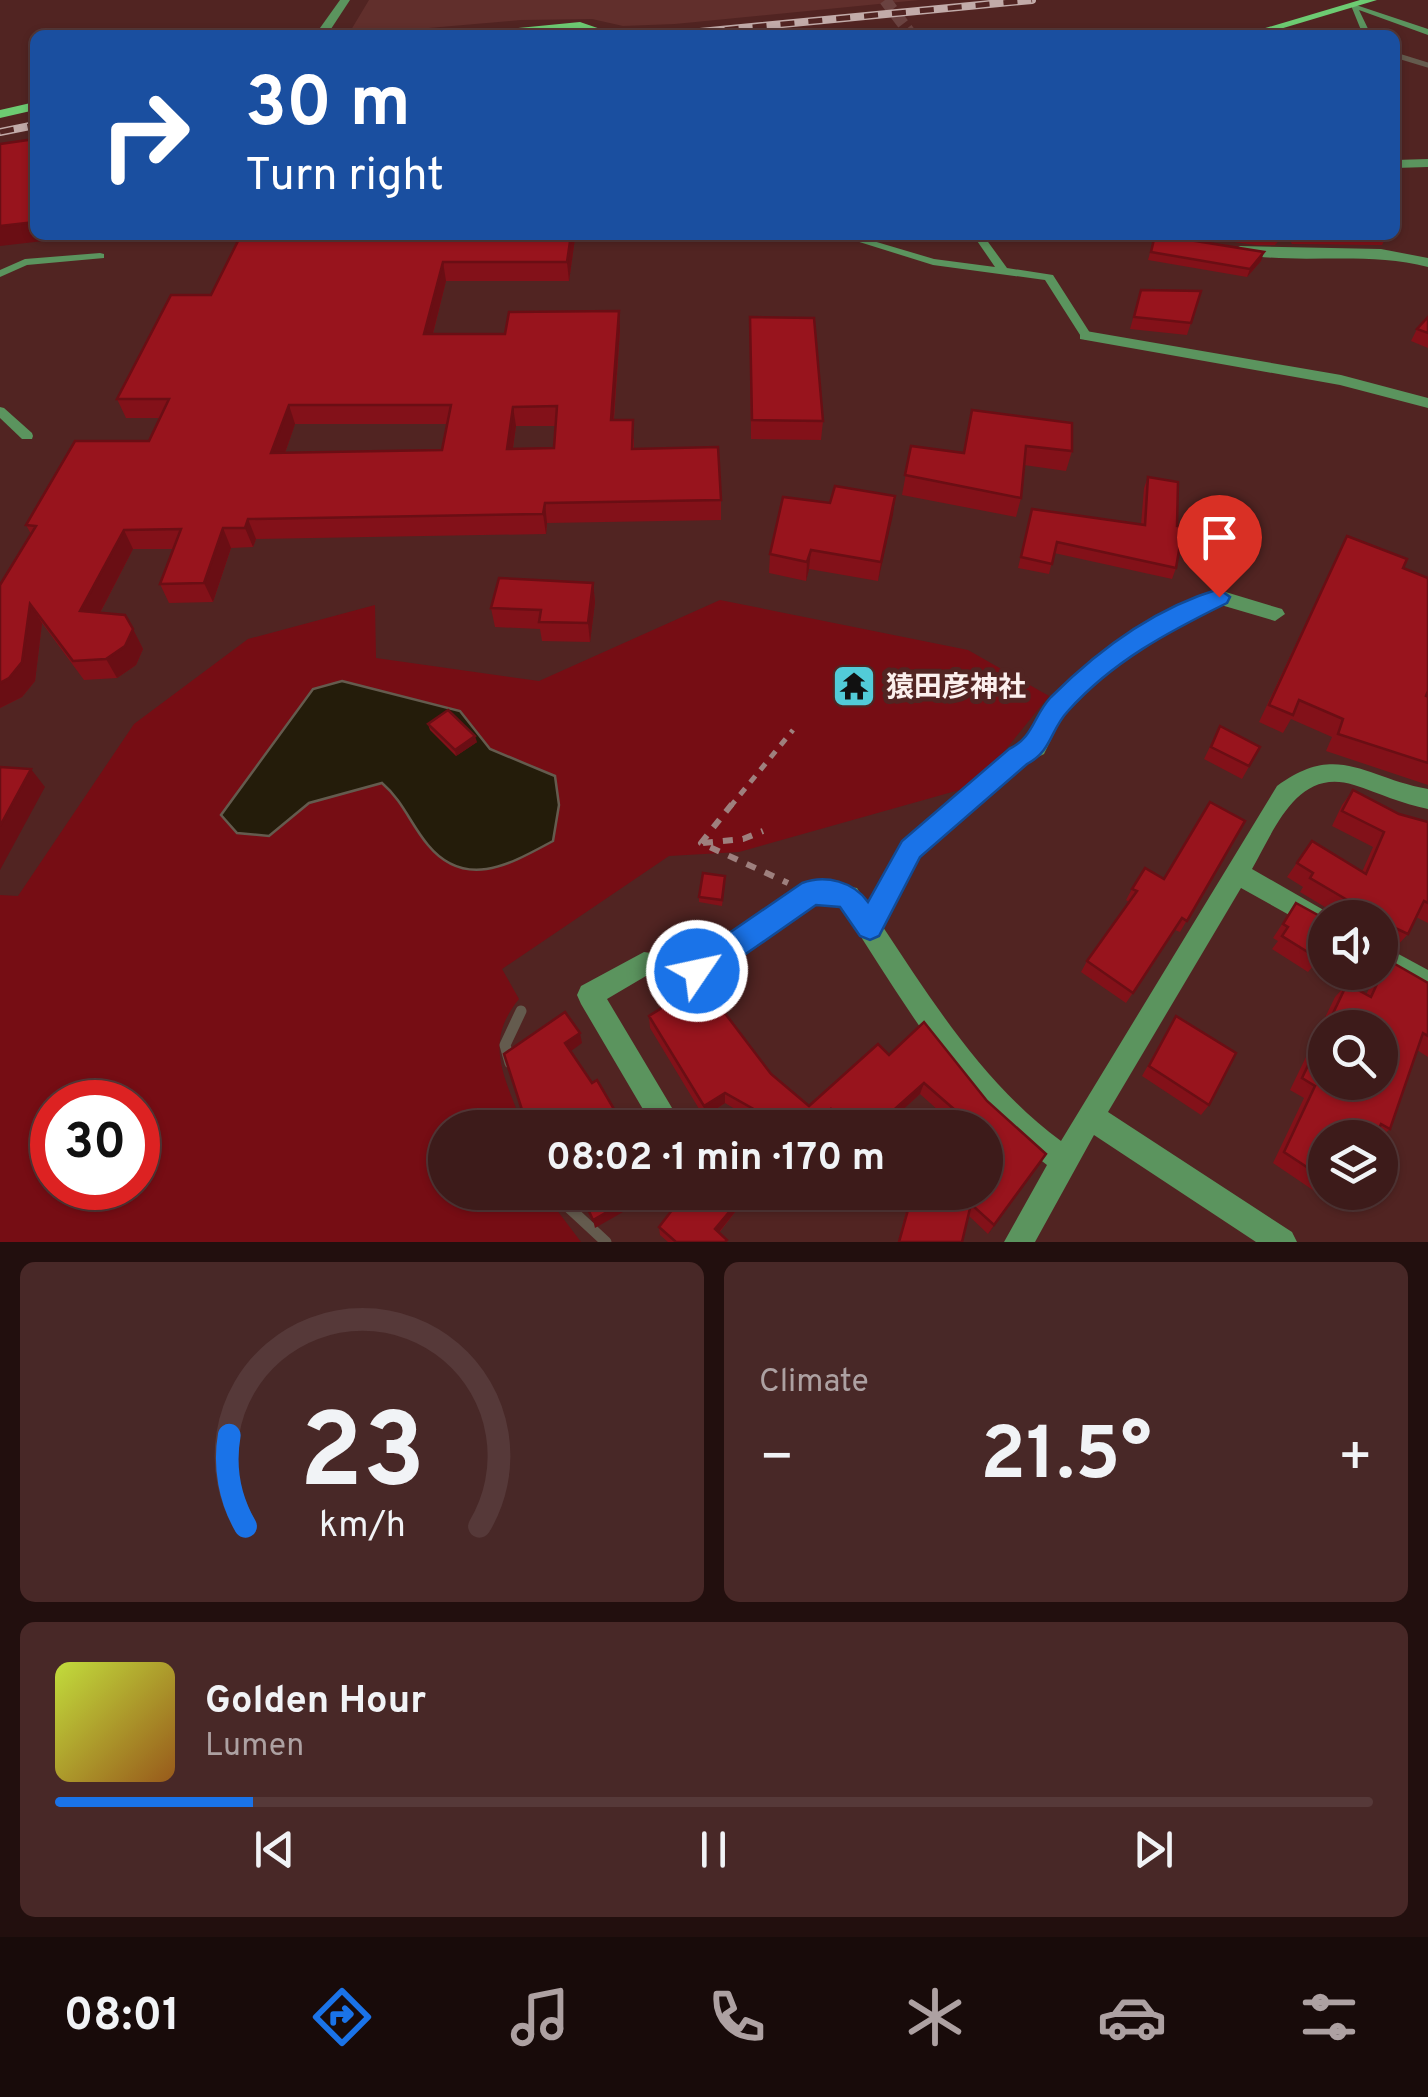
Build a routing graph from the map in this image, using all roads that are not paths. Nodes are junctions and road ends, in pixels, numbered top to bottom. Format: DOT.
graph roads {
  1 [pos="345,0"];
  2 [pos="1372,0"];
  3 [pos="1354,5"];
  4 [pos="325,30"];
  5 [pos="528,30"];
  6 [pos="596,30"];
  7 [pos="1266,30"];
  8 [pos="1365,30"];
  9 [pos="1428,32"];
  10 [pos="30,107"];
  11 [pos="0,114"];
  12 [pos="1428,163"];
  13 [pos="1400,166"];
  14 [pos="859,240"];
  15 [pos="982,240"];
  16 [pos="1396,240"];
  17 [pos="1222,247"];
  18 [pos="1404,255"];
  19 [pos="100,256"];
  20 [pos="1428,263"];
  21 [pos="1004,270"];
  22 [pos="0,274"];
  23 [pos="1086,336"];
  24 [pos="1428,403"];
  25 [pos="0,412"];
  26 [pos="27,436"];
  27 [pos="1274,614"];
  28 [pos="1428,799"];
  29 [pos="1237,873"];
  30 [pos="1308,914"];
  31 [pos="870,927"];
  32 [pos="1398,966"];
  33 [pos="1428,984"];
  34 [pos="659,1110"];
  35 [pos="1090,1116"];
  36 [pos="1065,1161"];
  37 [pos="1019,1242"];
  38 [pos="1282,1242"];
  1 -- 4 [label="street"];
  2 -- 3 [label="street"];
  3 -- 7 [label="street"];
  3 -- 8 [label="lane"];
  3 -- 9 [label="lane"];
  5 -- 6 [label="street"];
  10 -- 11 [label="street"];
  12 -- 13 [label="street"];
  14 -- 21 [label="lane"];
  15 -- 21 [label="lane"];
  16 -- 18 [label="street"];
  17 -- 18 [label="street"];
  18 -- 20 [label="street"];
  19 -- 22 [label="lane"];
  21 -- 23 [label="lane"];
  23 -- 24 [label="street"];
  25 -- 26 [label="lane"];
  27 -- 31 [label="street"];
  28 -- 29 [label="street"];
  29 -- 30 [label="street"];
  29 -- 35 [label="street"];
  31 -- 34 [label="street"];
  31 -- 36 [label="street"];
  32 -- 33 [label="street"];
  35 -- 36 [label="street"];
  35 -- 38 [label="street"];
  36 -- 37 [label="street"];
}
